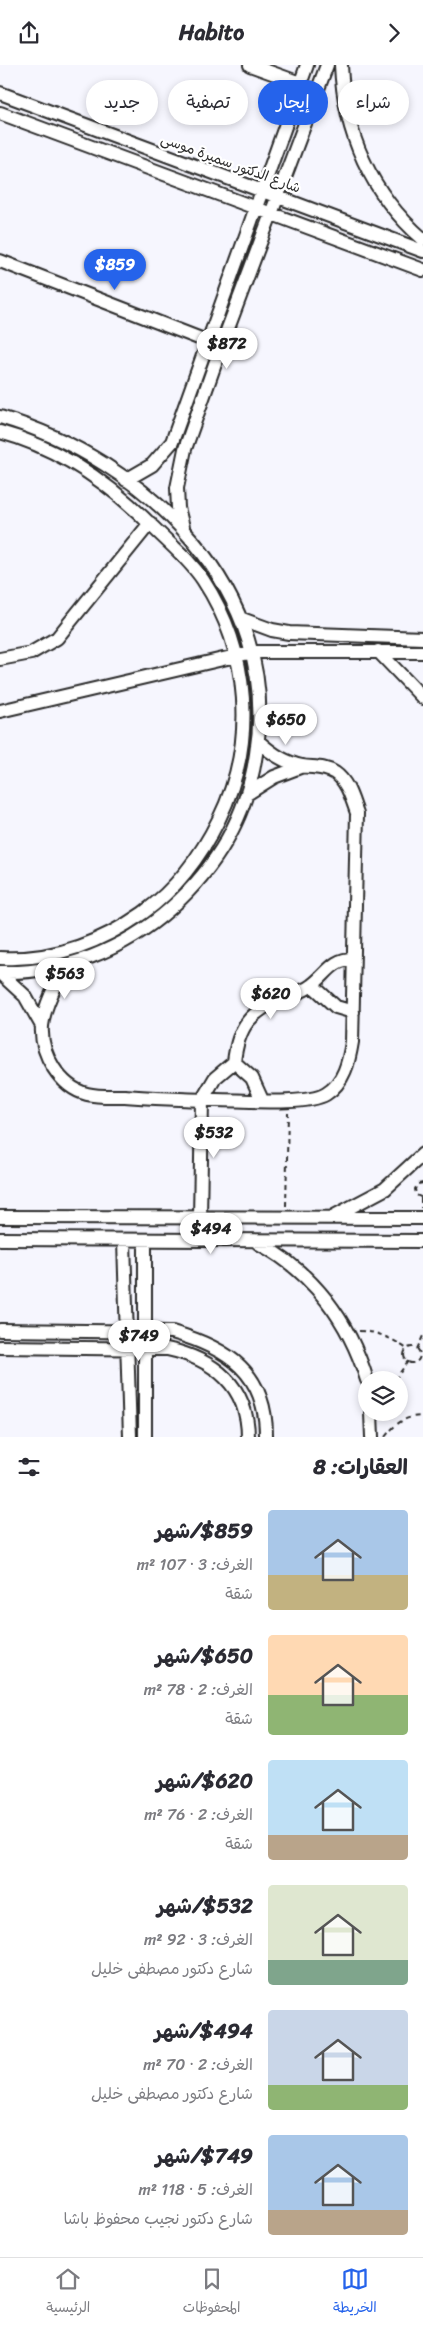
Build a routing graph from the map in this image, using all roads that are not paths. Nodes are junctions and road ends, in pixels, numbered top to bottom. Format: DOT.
graph roads {
  1 [pos="250,65"];
  2 [pos="327,65"];
  3 [pos="341,65"];
  4 [pos="304,66"];
  5 [pos="292,80"];
  6 [pos="301,80"];
  7 [pos="0,93"];
  8 [pos="0,113"];
  9 [pos="285,125"];
  10 [pos="261,190"];
  11 [pos="279,197"];
  12 [pos="254,207"];
  13 [pos="272,214"];
  14 [pos="423,239"];
  15 [pos="423,251"];
  16 [pos="0,261"];
  17 [pos="423,270"];
  18 [pos="206,341"];
  19 [pos="221,347"];
  20 [pos="0,417"];
  21 [pos="0,432"];
  22 [pos="126,480"];
  23 [pos="150,523"];
  24 [pos="180,525"];
  25 [pos="162,536"];
  26 [pos="242,619"];
  27 [pos="423,638"];
  28 [pos="378,651"];
  29 [pos="423,651"];
  30 [pos="253,652"];
  31 [pos="237,656"];
  32 [pos="0,659"];
  33 [pos="423,698"];
  34 [pos="0,711"];
  35 [pos="258,742"];
  36 [pos="303,766"];
  37 [pos="247,793"];
  38 [pos="0,958"];
  39 [pos="352,959"];
  40 [pos="66,966"];
  41 [pos="0,973"];
  42 [pos="312,985"];
  43 [pos="353,1011"];
  44 [pos="42,1026"];
  45 [pos="234,1062"];
  46 [pos="202,1100"];
  47 [pos="262,1100"];
  48 [pos="423,1154"];
  49 [pos="0,1217"];
  50 [pos="200,1218"];
  51 [pos="331,1218"];
  52 [pos="423,1218"];
  53 [pos="0,1239"];
  54 [pos="124,1241"];
  55 [pos="144,1241"];
  56 [pos="423,1241"];
  57 [pos="256,1242"];
  58 [pos="0,1330"];
  59 [pos="127,1331"];
  60 [pos="145,1331"];
  61 [pos="0,1347"];
  62 [pos="127,1348"];
  63 [pos="146,1348"];
  64 [pos="364,1371"];
  65 [pos="371,1421"];
  66 [pos="130,1437"];
  67 [pos="145,1437"];
  68 [pos="248,1437"];
  69 [pos="266,1437"];
  70 [pos="372,1437"];
  1 -- 5 [label="street"];
  2 -- 11 [label="street"];
  3 -- 14 [label="street"];
  4 -- 6 [label="street"];
  7 -- 10 [label="street, شارع الدكتور سميرة موسى"];
  8 -- 12 [label="street"];
  9 -- 10 [label="street"];
  10 -- 11 [label="street, شارع الدكتور سميرة موسى"];
  10 -- 12 [label="street"];
  11 -- 13 [label="street"];
  11 -- 15 [label="street, شارع الدكتور سميرة موسى"];
  12 -- 13 [label="street"];
  12 -- 18 [label="street"];
  13 -- 17 [label="street"];
  13 -- 19 [label="street"];
  16 -- 18 [label="street"];
  18 -- 19 [label="street"];
  18 -- 22 [label="street"];
  19 -- 24 [label="street"];
  20 -- 22 [label="street"];
  21 -- 23 [label="street"];
  22 -- 24 [label="street"];
  23 -- 25 [label="street"];
  23 -- 32 [label="street"];
  24 -- 25 [label="street"];
  24 -- 26 [label="street"];
  25 -- 31 [label="street"];
  26 -- 27 [label="street"];
  26 -- 30 [label="street"];
  28 -- 29 [label="street"];
  28 -- 30 [label="street"];
  28 -- 33 [label="street"];
  30 -- 31 [label="street"];
  30 -- 35 [label="street"];
  31 -- 34 [label="street"];
  31 -- 38 [label="street"];
  35 -- 36 [label="street"];
  35 -- 37 [label="street"];
  36 -- 37 [label="street"];
  36 -- 39 [label="street"];
  37 -- 40 [label="street"];
  39 -- 42 [label="street"];
  39 -- 43 [label="street"];
  40 -- 41 [label="street"];
  40 -- 44 [label="street"];
  41 -- 44 [label="street"];
  42 -- 43 [label="street"];
  42 -- 45 [label="street"];
  43 -- 47 [label="street"];
  44 -- 46 [label="street"];
  45 -- 46 [label="street"];
  45 -- 47 [label="street"];
  46 -- 47 [label="street"];
  46 -- 50 [label="street"];
  48 -- 51 [label="street"];
  49 -- 50 [label="street"];
  50 -- 51 [label="street"];
  51 -- 52 [label="street"];
  53 -- 54 [label="street"];
  54 -- 55 [label="street"];
  54 -- 59 [label="street"];
  55 -- 57 [label="street"];
  55 -- 60 [label="street"];
  56 -- 57 [label="street"];
  57 -- 64 [label="street"];
  58 -- 59 [label="street"];
  59 -- 60 [label="street"];
  59 -- 62 [label="street"];
  60 -- 63 [label="street"];
  60 -- 69 [label="street"];
  61 -- 62 [label="street"];
  62 -- 63 [label="street"];
  62 -- 66 [label="street"];
  63 -- 67 [label="street"];
  63 -- 68 [label="street"];
  65 -- 70 [label="street"];
}
